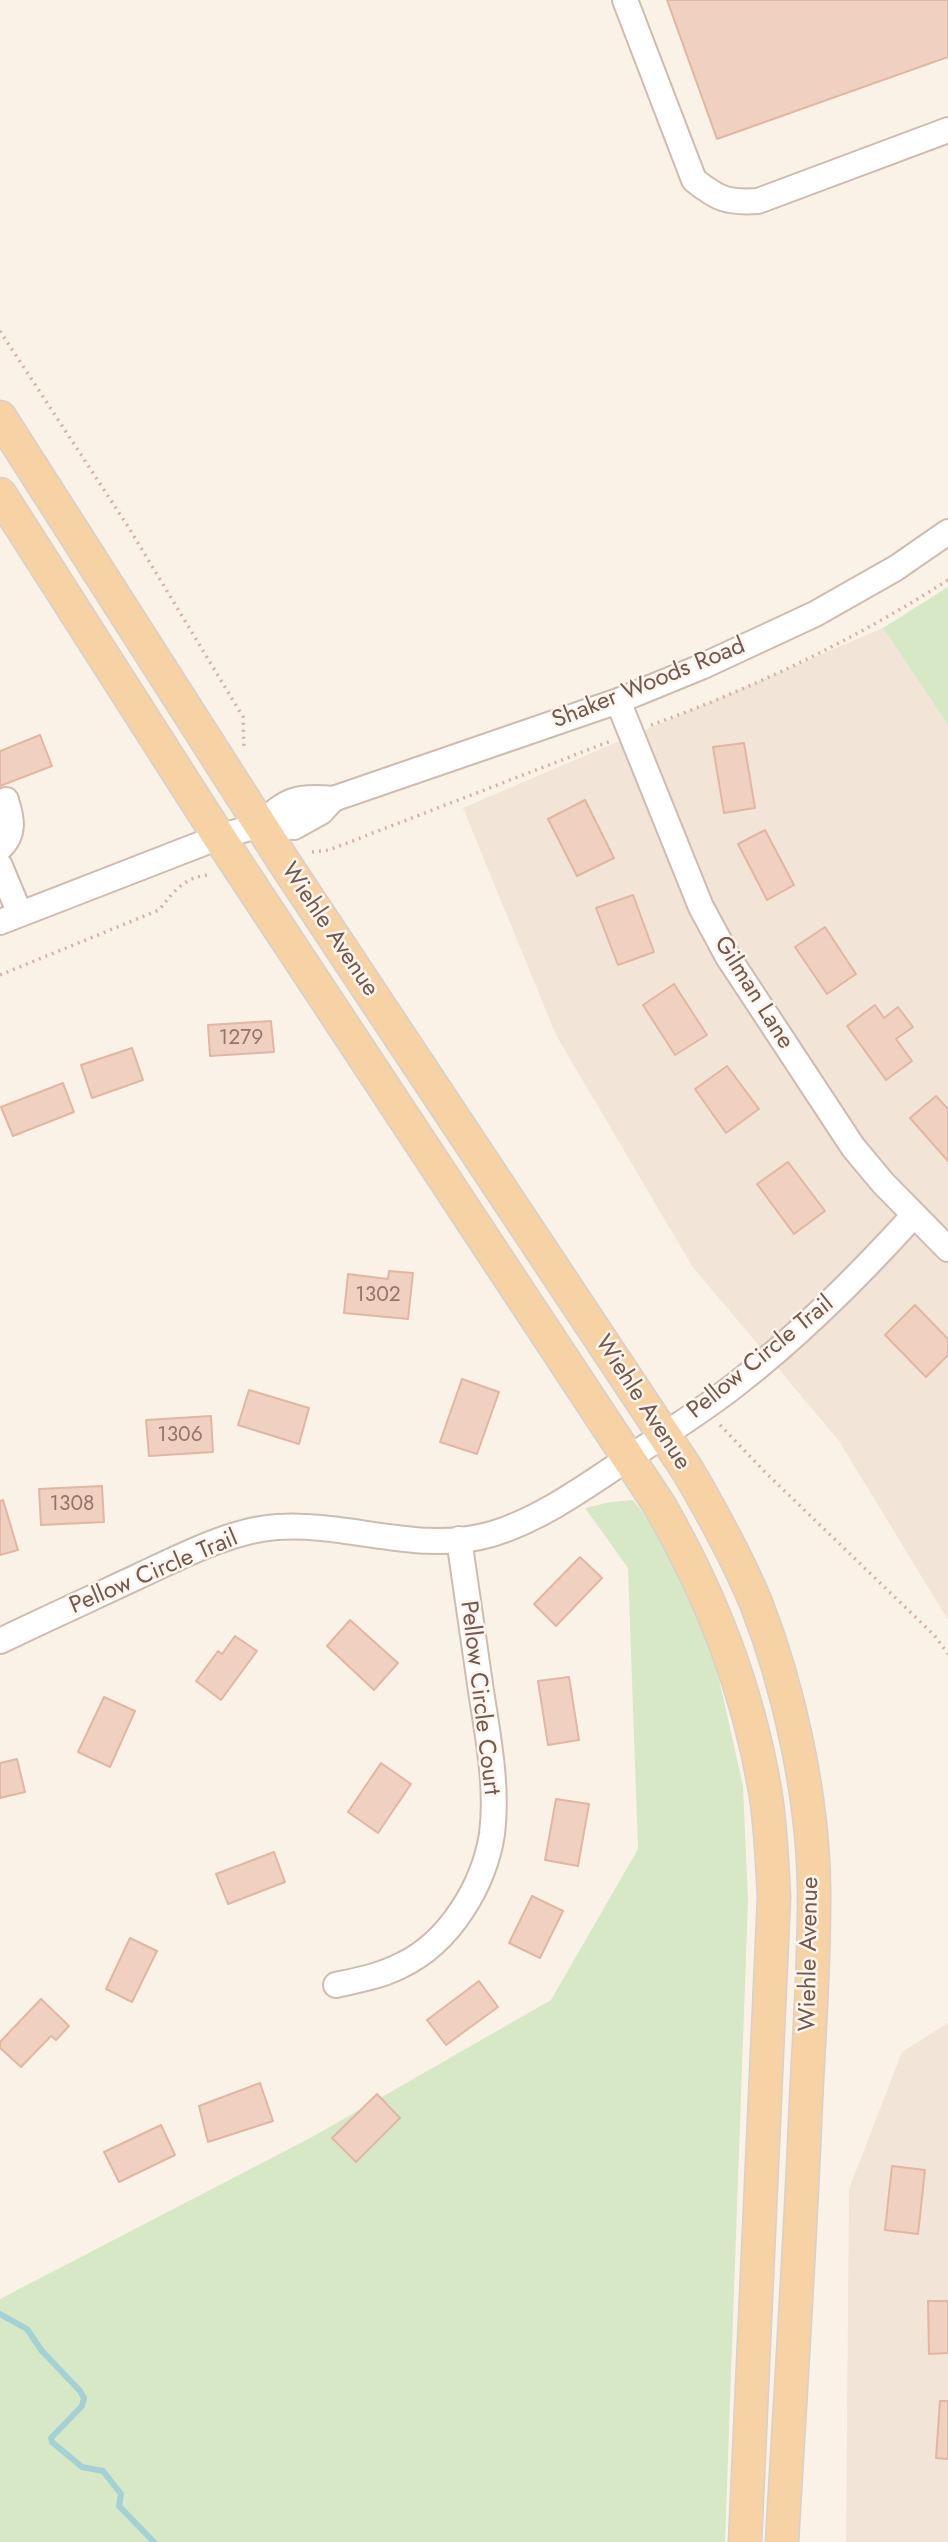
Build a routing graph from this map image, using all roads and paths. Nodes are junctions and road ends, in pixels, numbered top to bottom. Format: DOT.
graph roads {
  1 [pos="625,0"];
  2 [pos="948,130"];
  3 [pos="0,331"];
  4 [pos="0,417"];
  5 [pos="0,494"];
  6 [pos="948,532"];
  7 [pos="948,580"];
  8 [pos="618,701"];
  9 [pos="630,733"];
  10 [pos="245,753"];
  11 [pos="333,799"];
  12 [pos="6,800"];
  13 [pos="260,825"];
  14 [pos="294,827"];
  15 [pos="219,837"];
  16 [pos="0,848"];
  17 [pos="0,866"];
  18 [pos="211,875"];
  19 [pos="10,918"];
  20 [pos="0,975"];
  21 [pos="914,1215"];
  22 [pos="948,1249"];
  23 [pos="712,1428"];
  24 [pos="664,1436"];
  25 [pos="629,1458"];
  26 [pos="459,1539"];
  27 [pos="0,1641"];
  28 [pos="948,1654"];
  29 [pos="337,1985"];
  30 [pos="745,2542"];
  31 [pos="782,2542"];
  1 -- 2 [label="street"];
  3 -- 10 [label="path"];
  4 -- 13 [label="main road, Wiehle Avenue"];
  5 -- 15 [label="main road, Wiehle Avenue"];
  6 -- 8 [label="street, Shaker Woods Road"];
  7 -- 9 [label="path"];
  8 -- 9 [label="street, Gilman Lane"];
  8 -- 11 [label="street, Shaker Woods Road"];
  9 -- 14 [label="path"];
  9 -- 21 [label="street, Gilman Lane"];
  11 -- 13 [label="street, Shaker Woods Road"];
  11 -- 14 [label="street, Shaker Woods Road"];
  12 -- 16 [label="street"];
  13 -- 14 [label="street, Shaker Woods Road"];
  13 -- 15 [label="street, Shaker Woods Road"];
  13 -- 24 [label="main road, Wiehle Avenue"];
  15 -- 19 [label="street, Shaker Woods Road"];
  15 -- 25 [label="main road, Wiehle Avenue"];
  17 -- 19 [label="street"];
  18 -- 20 [label="path"];
  21 -- 22 [label="street, Gilman Lane"];
  21 -- 24 [label="street, Pellow Circle Trail"];
  23 -- 28 [label="path"];
  24 -- 25 [label="street, Pellow Circle Trail"];
  24 -- 31 [label="main road, Wiehle Avenue"];
  25 -- 26 [label="street, Pellow Circle Trail"];
  25 -- 30 [label="main road, Wiehle Avenue"];
  26 -- 27 [label="street, Pellow Circle Trail"];
  26 -- 29 [label="street, Pellow Circle Court"];
}
